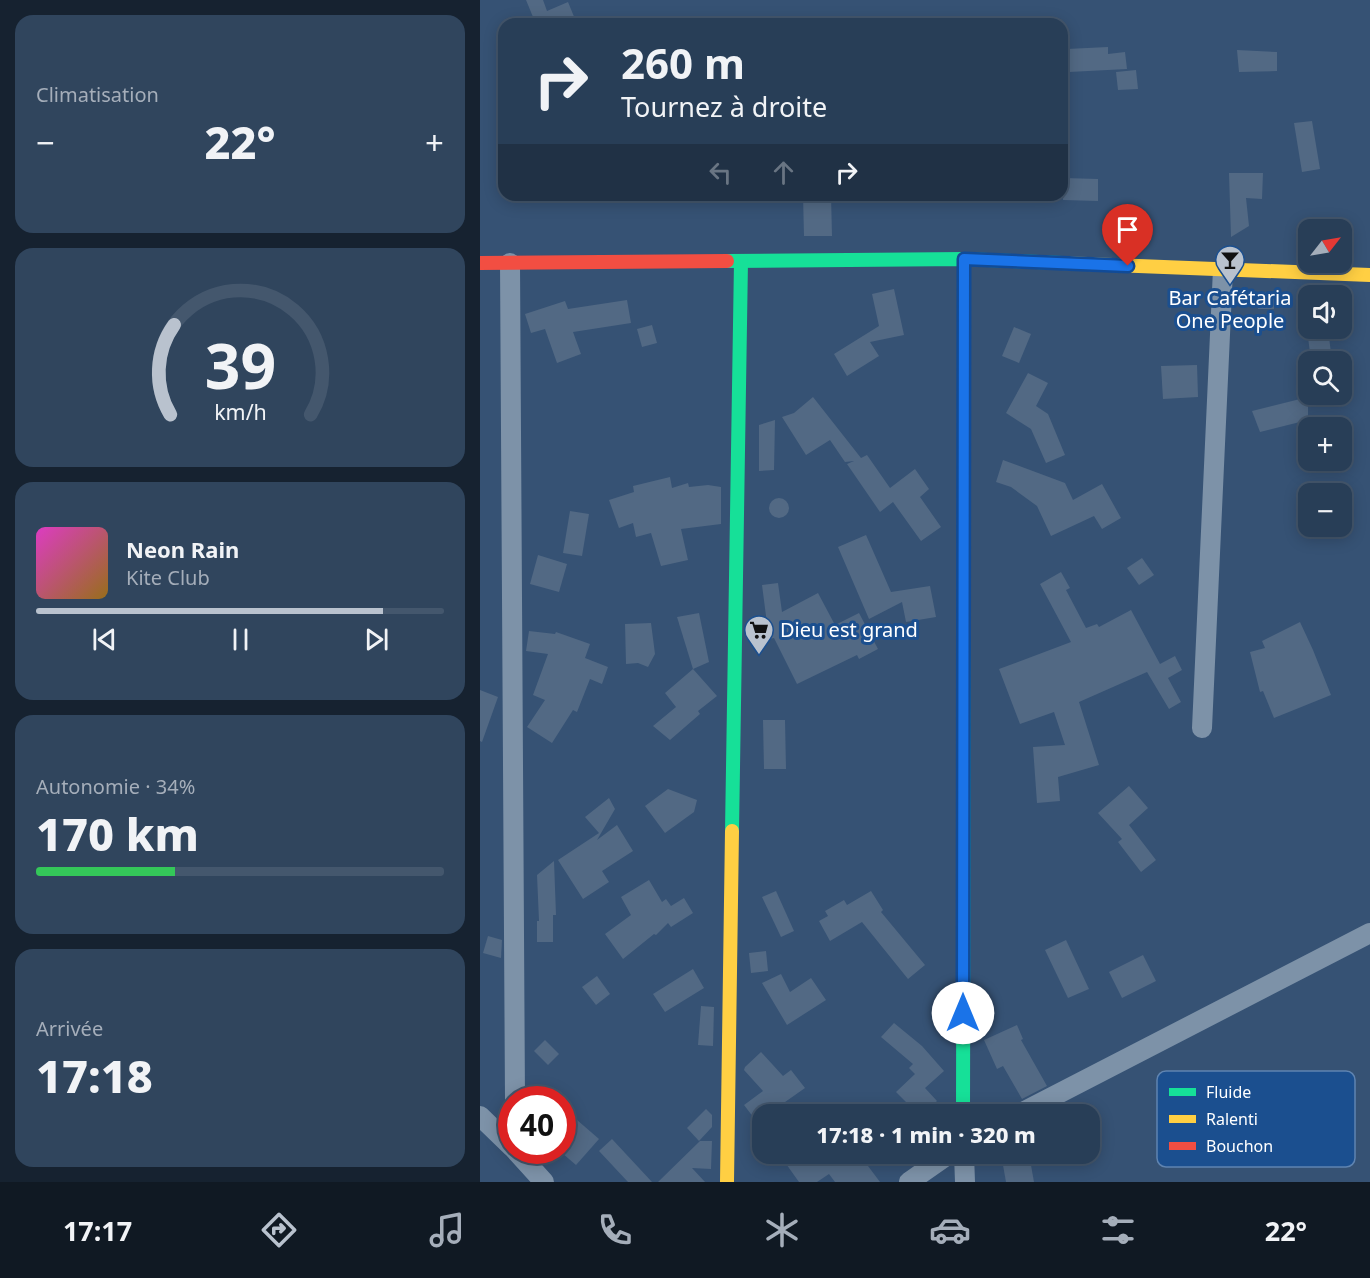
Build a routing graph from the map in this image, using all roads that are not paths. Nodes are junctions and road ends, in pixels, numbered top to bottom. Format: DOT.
graph roads {
  1 [pos="964,259"];
  2 [pos="741,261"];
  3 [pos="480,263"];
  4 [pos="510,263"];
  5 [pos="1223,269"];
  6 [pos="1370,275"];
  7 [pos="1202,728"];
  8 [pos="1370,933"];
  9 [pos="515,1086"];
  10 [pos="963,1104"];
  11 [pos="1038,1104"];
  12 [pos="480,1116"];
  13 [pos="498,1133"];
  14 [pos="528,1164"];
  15 [pos="935,1164"];
  16 [pos="964,1164"];
  17 [pos="544,1182"];
  18 [pos="727,1182"];
  19 [pos="909,1182"];
  20 [pos="964,1182"];
  1 -- 2 [label="street"];
  1 -- 5 [label="street"];
  1 -- 10 [label="street"];
  2 -- 4 [label="street"];
  2 -- 18 [label="street"];
  3 -- 4 [label="street"];
  4 -- 9 [label="street"];
  5 -- 6 [label="street"];
  5 -- 7 [label="street"];
  8 -- 11 [label="street"];
  12 -- 13 [label="street"];
  14 -- 17 [label="street"];
  15 -- 19 [label="street"];
  16 -- 20 [label="street"];
}
